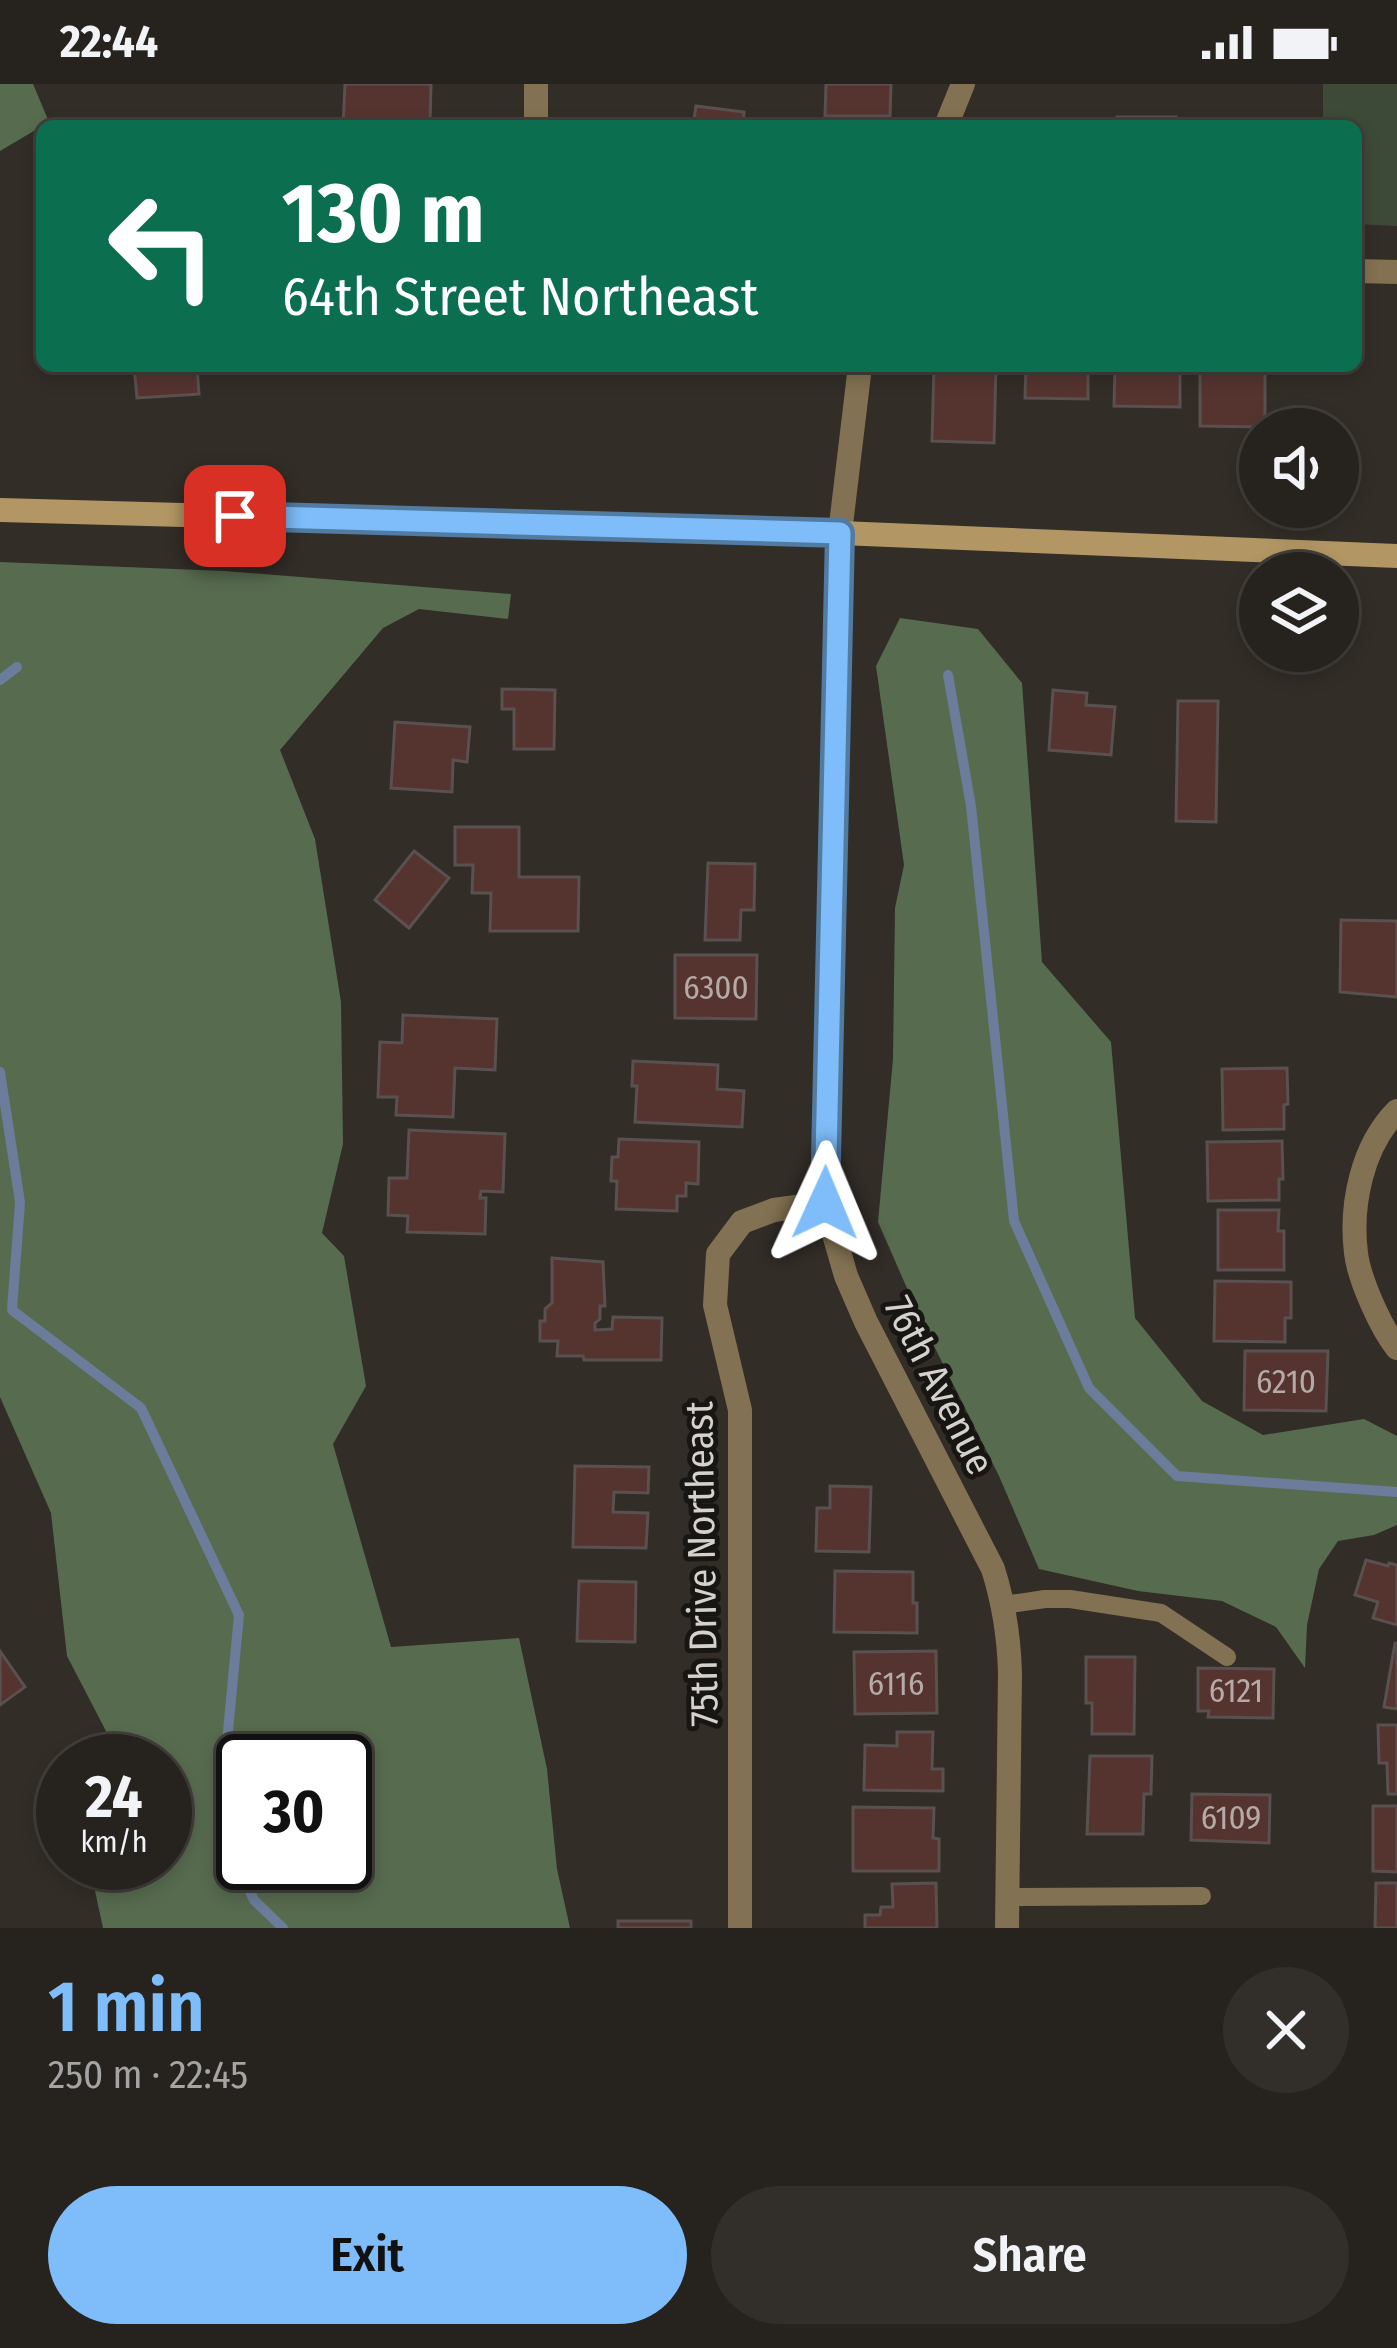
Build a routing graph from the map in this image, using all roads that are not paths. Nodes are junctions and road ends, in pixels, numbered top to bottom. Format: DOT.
graph roads {
  1 [pos="536,84"];
  2 [pos="963,84"];
  3 [pos="536,120"];
  4 [pos="948,120"];
  5 [pos="1362,271"];
  6 [pos="1397,272"];
  7 [pos="859,372"];
  8 [pos="0,510"];
  9 [pos="840,533"];
  10 [pos="1397,556"];
  11 [pos="1395,1113"];
  12 [pos="825,1203"];
  13 [pos="1397,1348"];
  14 [pos="1004,1605"];
  15 [pos="1227,1657"];
  16 [pos="1202,1896"];
  17 [pos="1008,1897"];
  18 [pos="740,1928"];
  19 [pos="1007,1928"];
  1 -- 3 [label="street"];
  2 -- 4 [label="street"];
  5 -- 6 [label="street"];
  7 -- 9 [label="street, 76th Avenue"];
  8 -- 9 [label="main road"];
  9 -- 10 [label="main road"];
  9 -- 12 [label="street, 76th Avenue"];
  11 -- 13 [label="street"];
  12 -- 14 [label="street, 76th Avenue"];
  12 -- 18 [label="street, 75th Drive Northeast"];
  14 -- 15 [label="lane"];
  14 -- 17 [label="street, 76th Avenue"];
  16 -- 17 [label="lane"];
  17 -- 19 [label="street, 76th Avenue"];
}
